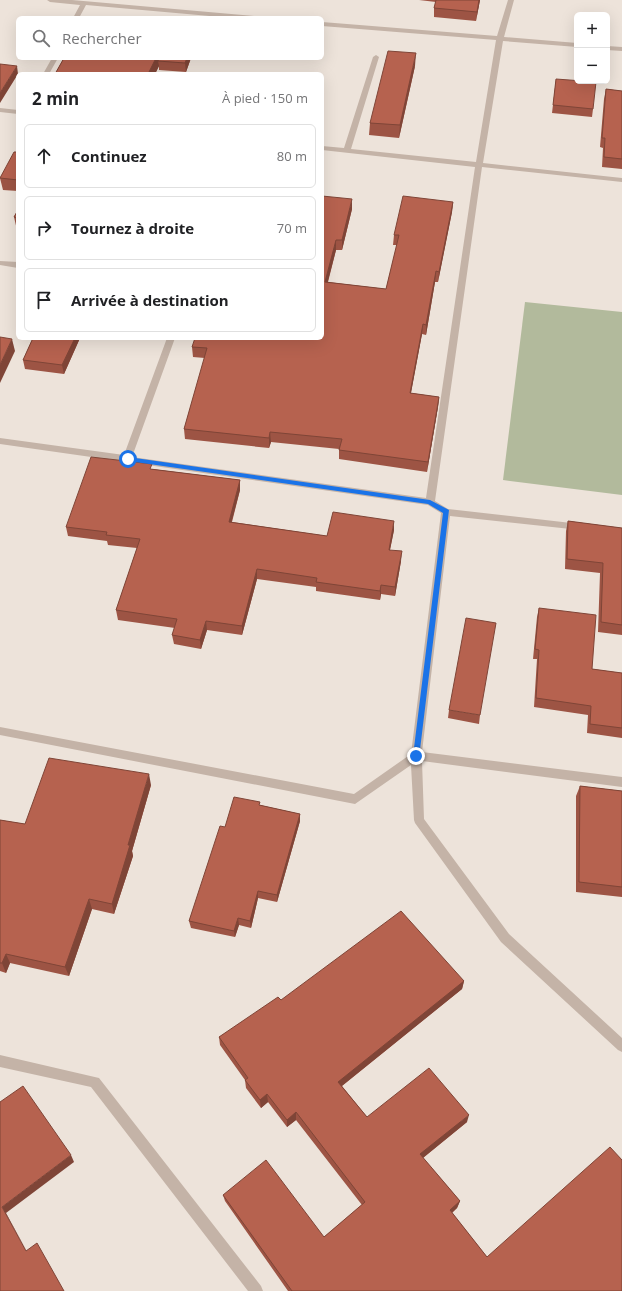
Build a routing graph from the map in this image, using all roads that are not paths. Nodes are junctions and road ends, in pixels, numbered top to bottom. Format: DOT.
graph roads {
  1 [pos="50,0"];
  2 [pos="511,0"];
  3 [pos="84,3"];
  4 [pos="77,16"];
  5 [pos="231,16"];
  6 [pos="324,24"];
  7 [pos="500,39"];
  8 [pos="574,45"];
  9 [pos="610,48"];
  10 [pos="622,49"];
  11 [pos="376,57"];
  12 [pos="53,60"];
  13 [pos="47,72"];
  14 [pos="0,110"];
  15 [pos="16,112"];
  16 [pos="324,148"];
  17 [pos="347,151"];
  18 [pos="479,164"];
  19 [pos="622,180"];
  20 [pos="0,263"];
  21 [pos="16,265"];
  22 [pos="170,340"];
  23 [pos="0,441"];
  24 [pos="128,459"];
  25 [pos="430,502"];
  26 [pos="446,512"];
  27 [pos="592,529"];
  28 [pos="0,731"];
  29 [pos="416,756"];
  30 [pos="622,782"];
  31 [pos="622,1046"];
  32 [pos="0,1061"];
  33 [pos="256,1291"];
  1 -- 3 [label="street"];
  2 -- 7 [label="street"];
  3 -- 4 [label="street"];
  3 -- 5 [label="street"];
  6 -- 7 [label="street"];
  7 -- 8 [label="street"];
  7 -- 18 [label="street"];
  9 -- 10 [label="street"];
  11 -- 17 [label="street"];
  12 -- 13 [label="street"];
  14 -- 15 [label="street"];
  16 -- 17 [label="street"];
  17 -- 18 [label="street"];
  18 -- 19 [label="street"];
  18 -- 25 [label="street"];
  20 -- 21 [label="street"];
  22 -- 24 [label="street"];
  23 -- 24 [label="street"];
  24 -- 25 [label="street"];
  25 -- 26 [label="street"];
  26 -- 27 [label="street"];
  26 -- 29 [label="street"];
  28 -- 29 [label="street"];
  29 -- 30 [label="street"];
  29 -- 31 [label="street"];
  32 -- 33 [label="street"];
}
